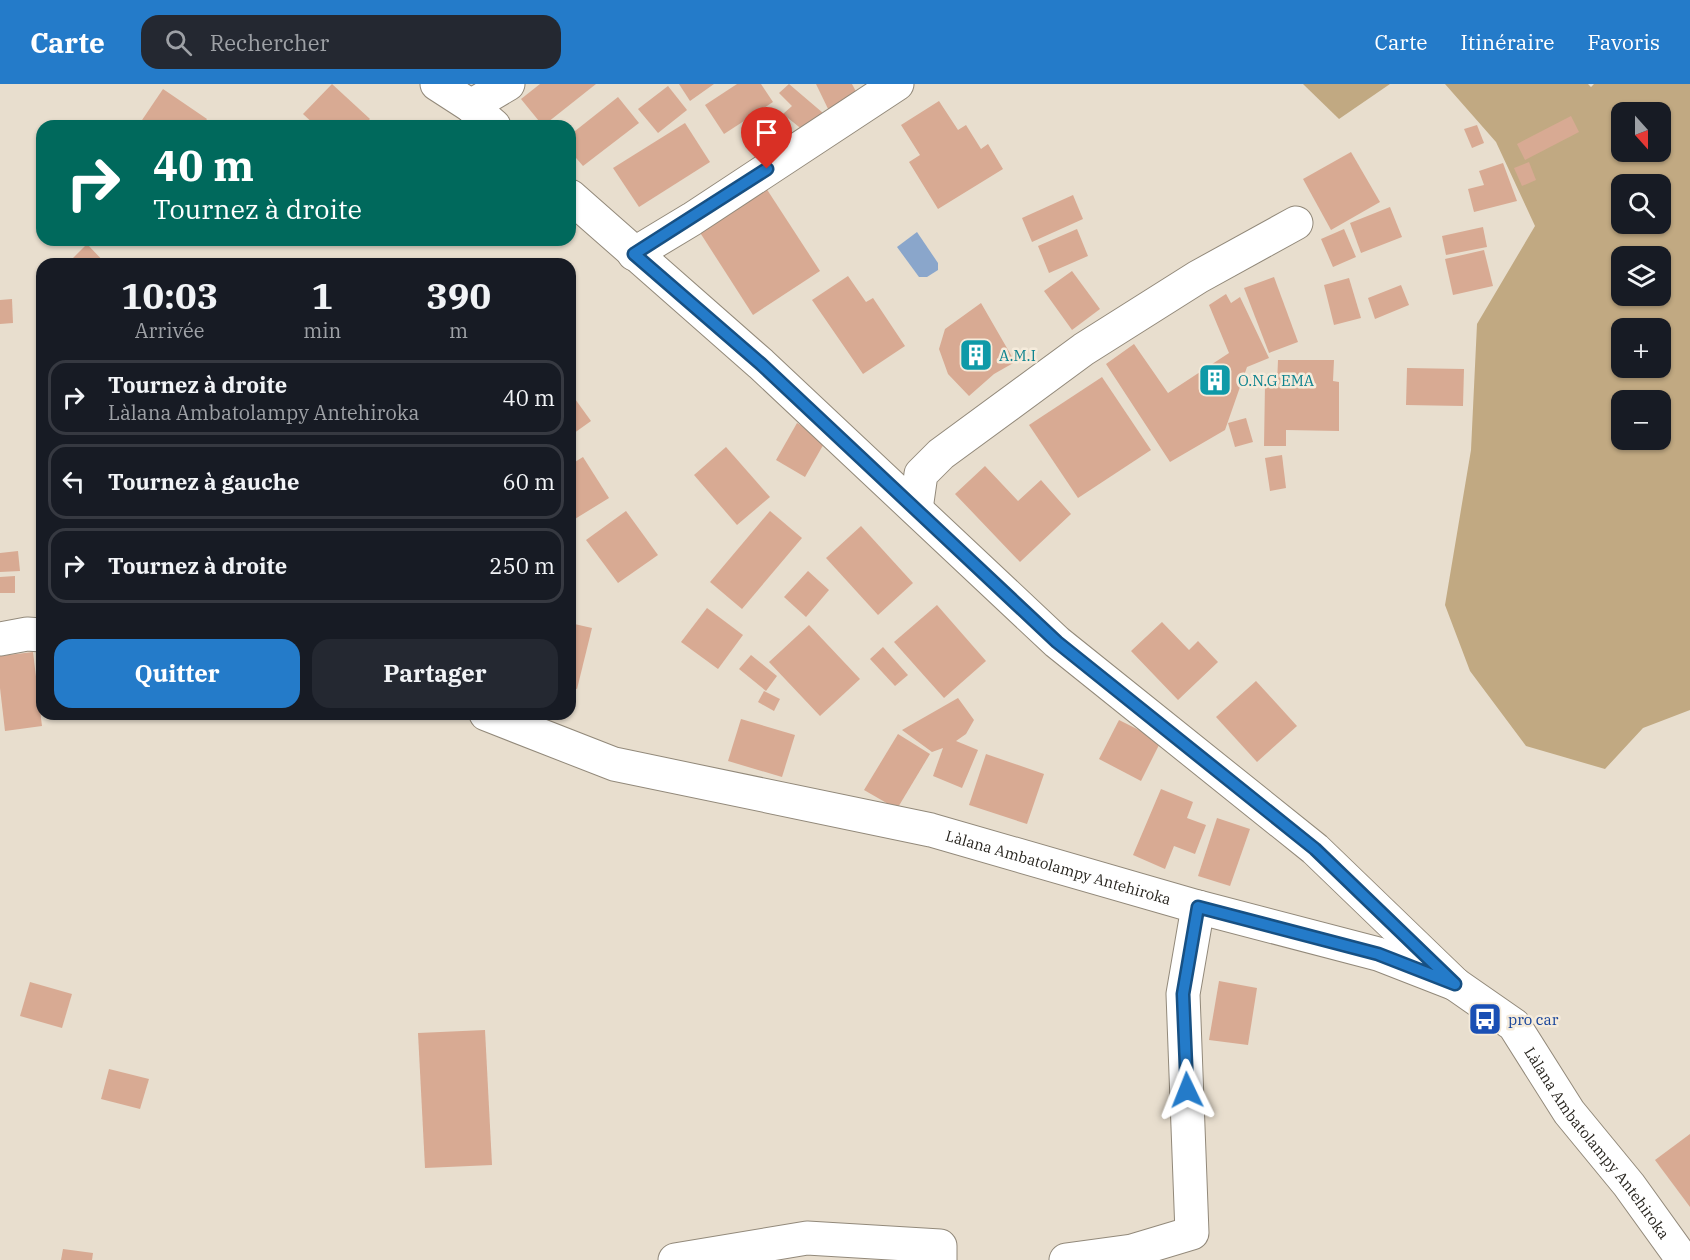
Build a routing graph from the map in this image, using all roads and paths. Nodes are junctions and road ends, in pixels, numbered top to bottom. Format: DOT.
graph roads {
  1 [pos="437,84"];
  2 [pos="508,84"];
  3 [pos="897,84"];
  4 [pos="482,116"];
  5 [pos="576,201"];
  6 [pos="1296,223"];
  7 [pos="634,254"];
  8 [pos="916,509"];
  9 [pos="36,635"];
  10 [pos="0,639"];
  11 [pos="501,720"];
  12 [pos="1198,907"];
  13 [pos="1455,984"];
  14 [pos="675,1260"];
  15 [pos="940,1260"];
  16 [pos="1066,1260"];
  17 [pos="1683,1260"];
  1 -- 4 [label="street"];
  2 -- 4 [label="street"];
  3 -- 7 [label="street"];
  5 -- 7 [label="street"];
  6 -- 8 [label="street"];
  7 -- 8 [label="street"];
  8 -- 13 [label="street"];
  9 -- 10 [label="street"];
  11 -- 12 [label="street, Làlana Ambatolampy Antehiroka"];
  12 -- 13 [label="street, Làlana Ambatolampy Antehiroka"];
  12 -- 16 [label="street"];
  13 -- 17 [label="street, Làlana Ambatolampy Antehiroka"];
  14 -- 15 [label="street"];
}
